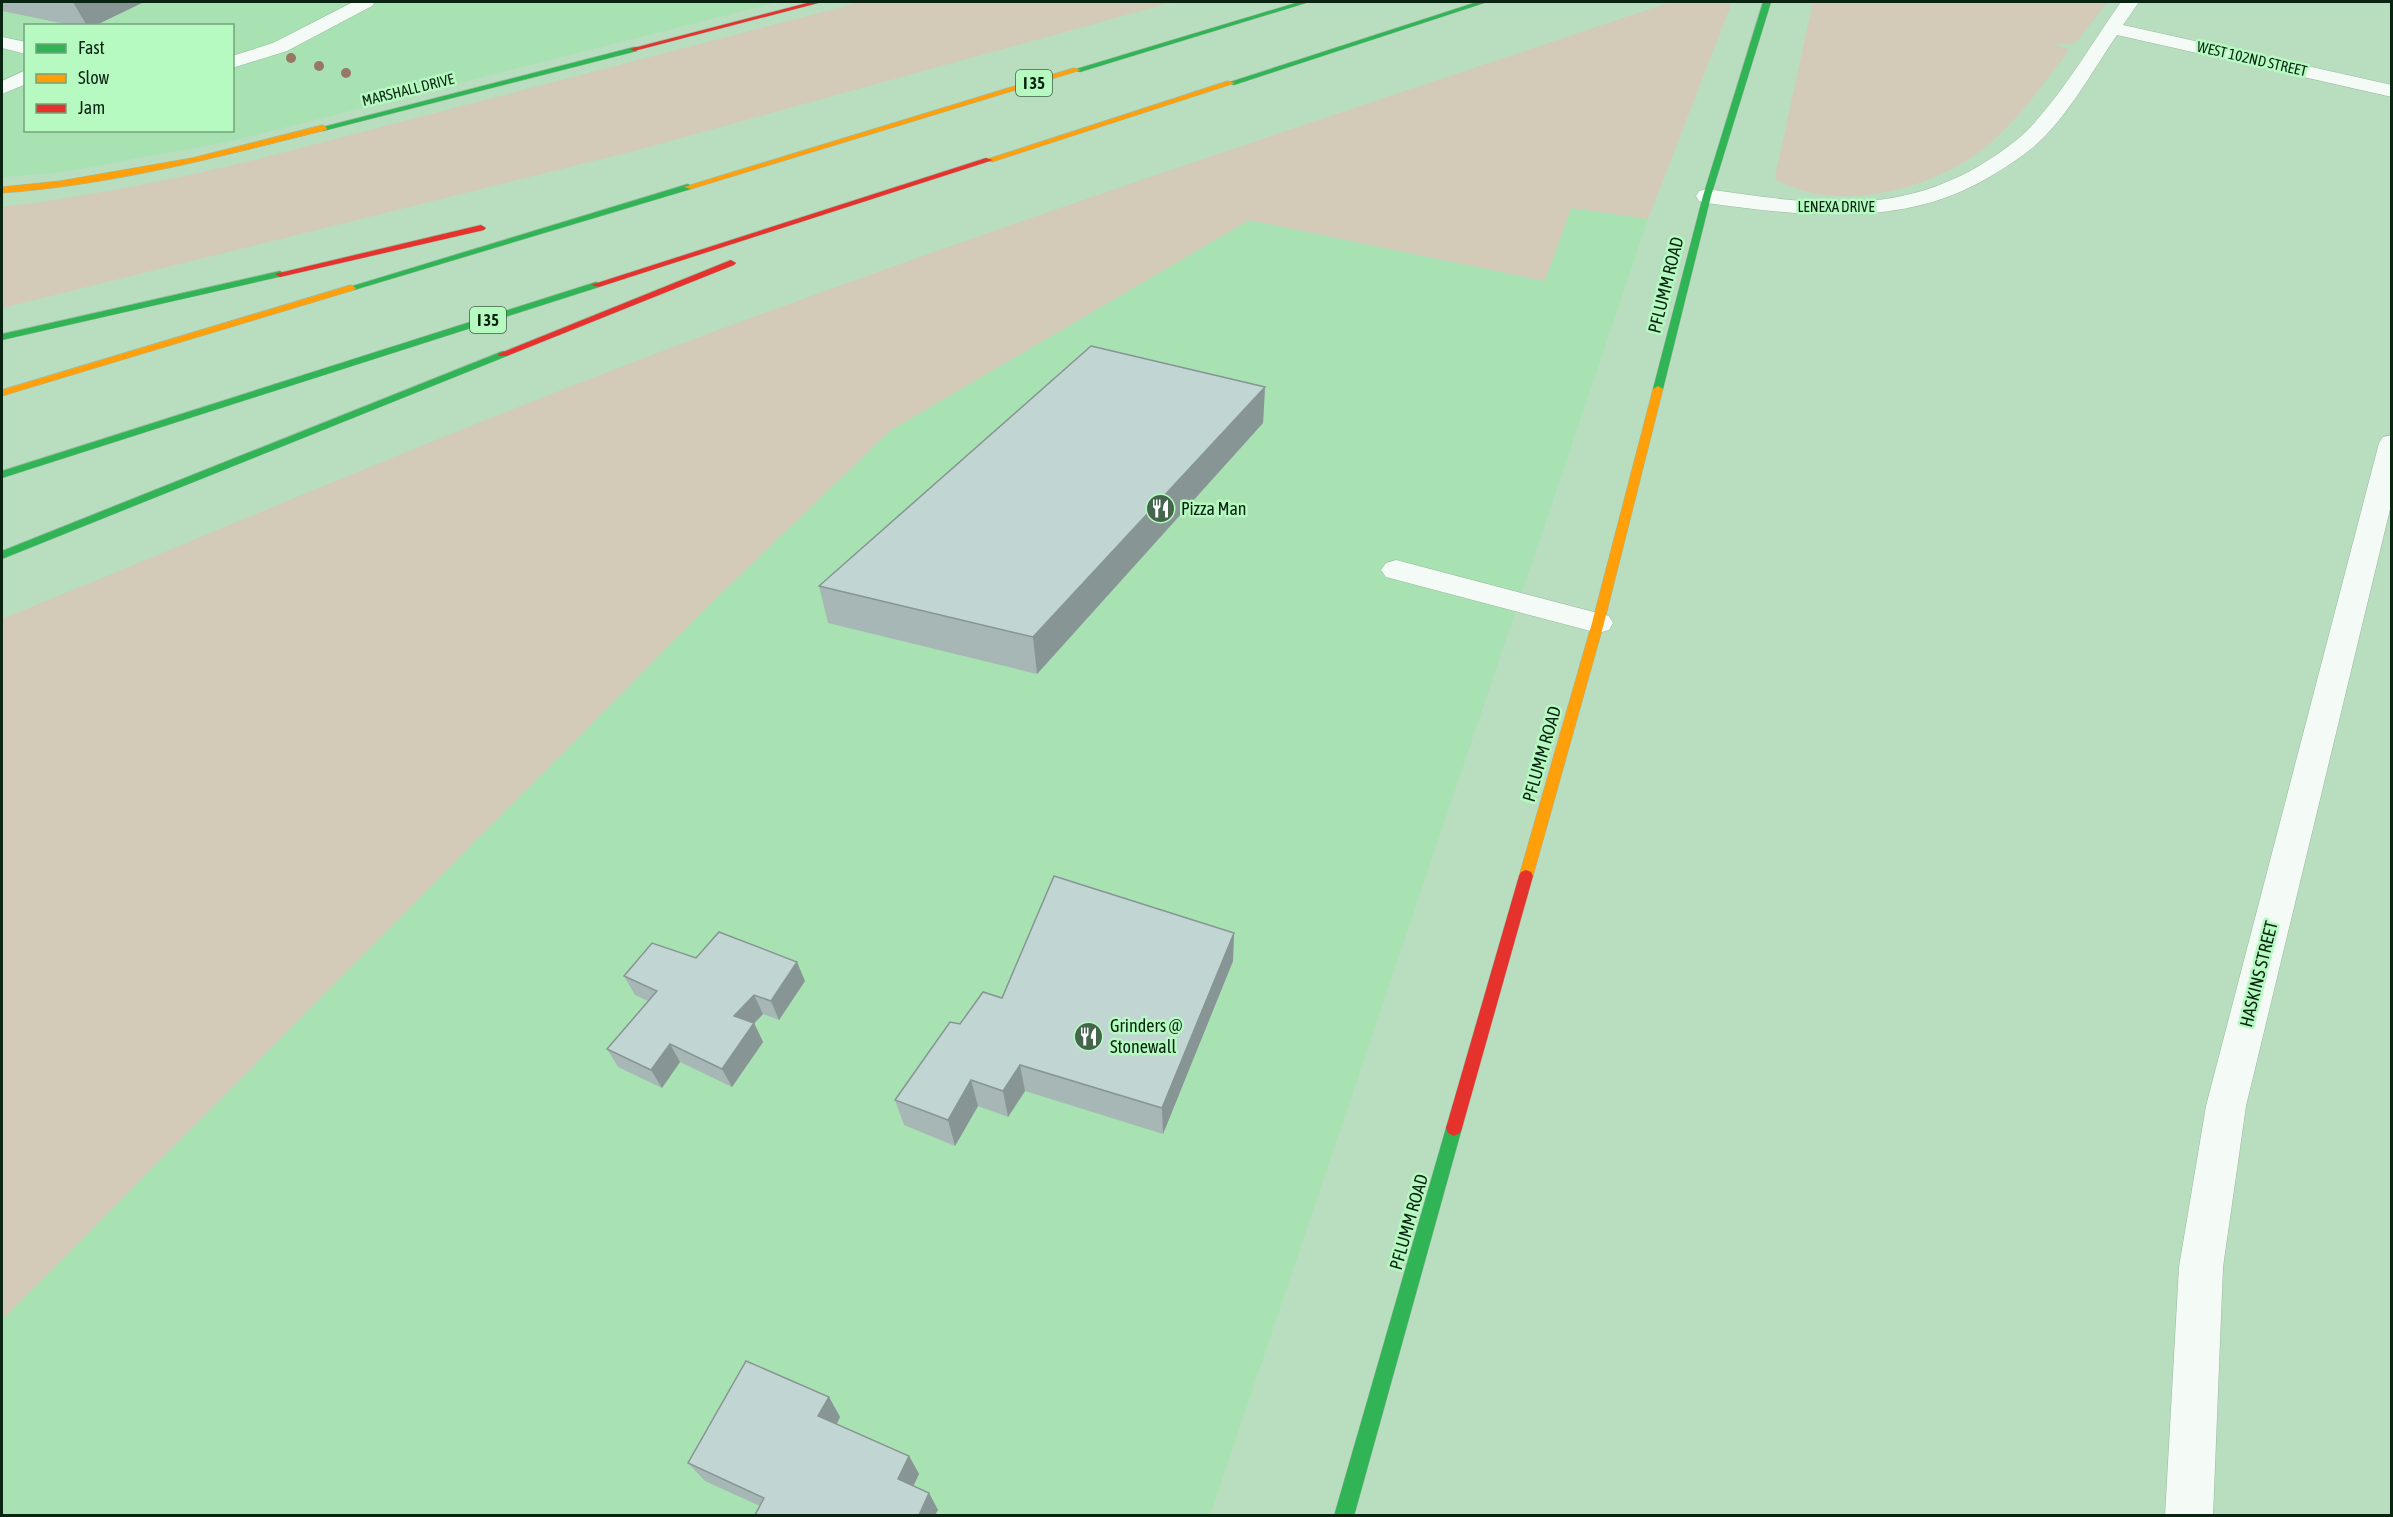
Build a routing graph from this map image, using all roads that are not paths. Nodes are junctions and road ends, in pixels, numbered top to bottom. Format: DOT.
graph roads {
  1 [pos="366,2"];
  2 [pos="818,2"];
  3 [pos="1305,2"];
  4 [pos="1483,2"];
  5 [pos="1767,2"];
  6 [pos="2130,2"];
  7 [pos="2112,28"];
  8 [pos="2,43"];
  9 [pos="24,48"];
  10 [pos="234,61"];
  11 [pos="24,77"];
  12 [pos="2,88"];
  13 [pos="2391,91"];
  14 [pos="764,164"];
  15 [pos="975,165"];
  16 [pos="2,190"];
  17 [pos="1707,196"];
  18 [pos="556,212"];
  19 [pos="498,225"];
  20 [pos="811,231"];
  21 [pos="745,258"];
  22 [pos="2,337"];
  23 [pos="2,393"];
  24 [pos="2391,444"];
  25 [pos="2,475"];
  26 [pos="2,555"];
  27 [pos="1396,570"];
  28 [pos="1598,623"];
  29 [pos="1344,1515"];
  30 [pos="2189,1515"];
  1 -- 10 [label="street"];
  2 -- 16 [label="main road, MARSHALL DRIVE"];
  3 -- 14 [label="main road, I 35"];
  4 -- 15 [label="main road, I 35"];
  5 -- 17 [label="main road, PFLUMM ROAD"];
  6 -- 7 [label="street, LENEXA DRIVE"];
  7 -- 13 [label="street, WEST 102ND STREET"];
  7 -- 17 [label="street, LENEXA DRIVE"];
  8 -- 9 [label="street"];
  11 -- 12 [label="street"];
  14 -- 18 [label="main road"];
  14 -- 23 [label="main road, I 35"];
  15 -- 20 [label="main road"];
  15 -- 25 [label="main road, I 35"];
  17 -- 28 [label="main road, PFLUMM ROAD"];
  19 -- 22 [label="main road"];
  21 -- 26 [label="main road"];
  24 -- 30 [label="street, HASKINS STREET"];
  27 -- 28 [label="street"];
  28 -- 29 [label="main road, PFLUMM ROAD"];
}
